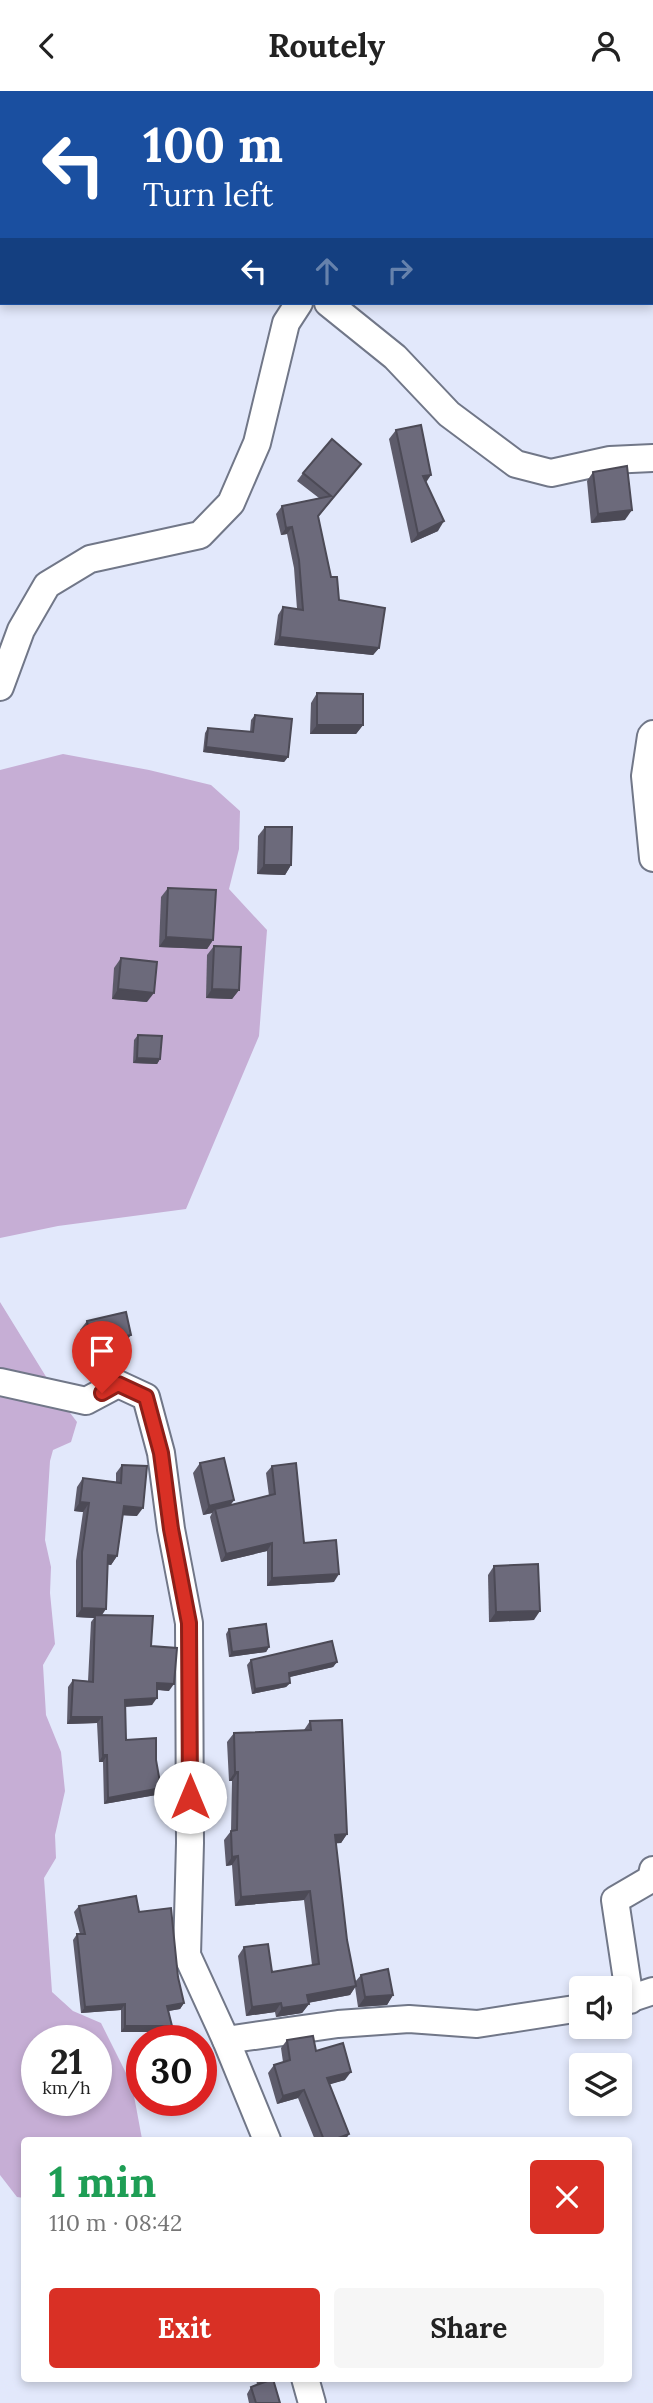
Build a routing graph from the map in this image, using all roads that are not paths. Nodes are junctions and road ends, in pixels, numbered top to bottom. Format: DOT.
graph roads {
  1 [pos="298,305"];
  2 [pos="331,305"];
  3 [pos="653,458"];
  4 [pos="0,687"];
  5 [pos="653,734"];
  6 [pos="653,858"];
  7 [pos="0,1382"];
  8 [pos="653,1870"];
  9 [pos="634,1998"];
  10 [pos="569,2010"];
  11 [pos="226,2040"];
  12 [pos="266,2137"];
  13 [pos="306,2382"];
  14 [pos="312,2403"];
  1 -- 4 [label="street"];
  2 -- 3 [label="street"];
  5 -- 6 [label="street"];
  7 -- 11 [label="street"];
  8 -- 9 [label="street"];
  10 -- 11 [label="street"];
  11 -- 12 [label="street"];
  13 -- 14 [label="street"];
}
